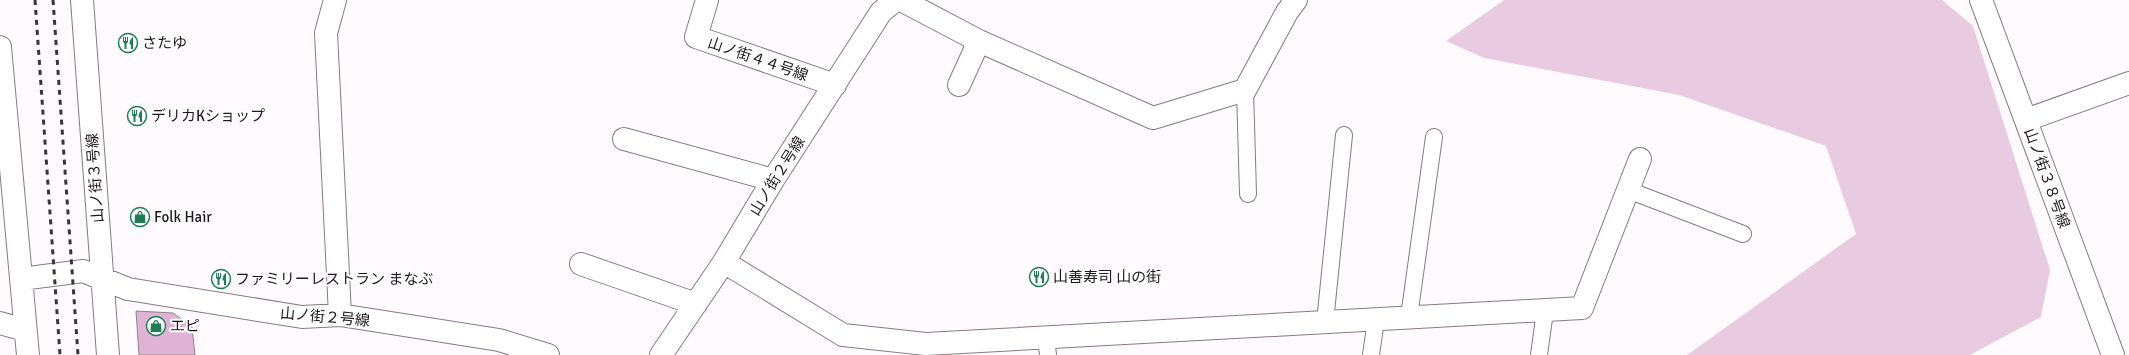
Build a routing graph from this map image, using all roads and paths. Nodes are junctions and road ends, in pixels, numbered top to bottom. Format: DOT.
graph roads {
  1 [pos="82,0"];
  2 [pos="335,0"];
  3 [pos="707,0"];
  4 [pos="896,0"];
  5 [pos="901,0"];
  6 [pos="1296,0"];
  7 [pos="1981,0"];
  8 [pos="979,41"];
  9 [pos="0,47"];
  10 [pos="2129,83"];
  11 [pos="835,85"];
  12 [pos="959,85"];
  13 [pos="1245,90"];
  14 [pos="2026,120"];
  15 [pos="1344,134"];
  16 [pos="1434,137"];
  17 [pos="624,139"];
  18 [pos="1640,159"];
  19 [pos="773,180"];
  20 [pos="1628,190"];
  21 [pos="1248,194"];
  22 [pos="1743,234"];
  23 [pos="724,262"];
  24 [pos="581,264"];
  25 [pos="21,279"];
  26 [pos="102,280"];
  27 [pos="696,304"];
  28 [pos="1545,311"];
  29 [pos="340,315"];
  30 [pos="1409,317"];
  31 [pos="1376,320"];
  32 [pos="0,322"];
  33 [pos="1326,322"];
  34 [pos="25,330"];
  35 [pos="1047,346"];
  36 [pos="499,348"];
  37 [pos="28,355"];
  38 [pos="108,355"];
  39 [pos="548,355"];
  40 [pos="661,355"];
  41 [pos="1371,355"];
  42 [pos="1539,355"];
  43 [pos="2113,355"];
  1 -- 26 [label="street, 山ノ街３号線"];
  2 -- 29 [label="street"];
  3 -- 11 [label="street, 山ノ街４４号線"];
  4 -- 11 [label="street, 山ノ街２号線"];
  5 -- 8 [label="street"];
  6 -- 13 [label="street"];
  7 -- 14 [label="street, 山ノ街３８号線"];
  8 -- 12 [label="street"];
  8 -- 13 [label="street"];
  9 -- 25 [label="street"];
  10 -- 14 [label="street"];
  11 -- 19 [label="street, 山ノ街２号線"];
  13 -- 21 [label="lane"];
  14 -- 43 [label="street, 山ノ街３８号線"];
  15 -- 33 [label="lane"];
  16 -- 30 [label="lane"];
  17 -- 19 [label="street"];
  18 -- 20 [label="street"];
  19 -- 23 [label="street, 山ノ街２号線"];
  20 -- 22 [label="lane"];
  20 -- 28 [label="street"];
  23 -- 27 [label="street, 山ノ街２号線"];
  23 -- 35 [label="street"];
  24 -- 27 [label="street"];
  25 -- 26 [label="street, 山ノ街２号線"];
  25 -- 34 [label="street"];
  26 -- 29 [label="street, 山ノ街２号線"];
  26 -- 38 [label="street, 山ノ街３号線"];
  27 -- 40 [label="street, 山ノ街２号線"];
  28 -- 30 [label="street"];
  28 -- 42 [label="lane"];
  29 -- 36 [label="street, 山ノ街２号線"];
  30 -- 31 [label="street"];
  31 -- 33 [label="street"];
  31 -- 41 [label="lane"];
  32 -- 34 [label="street"];
  33 -- 35 [label="street"];
  34 -- 37 [label="street"];
  36 -- 39 [label="street, 山ノ街２号線"];
}
